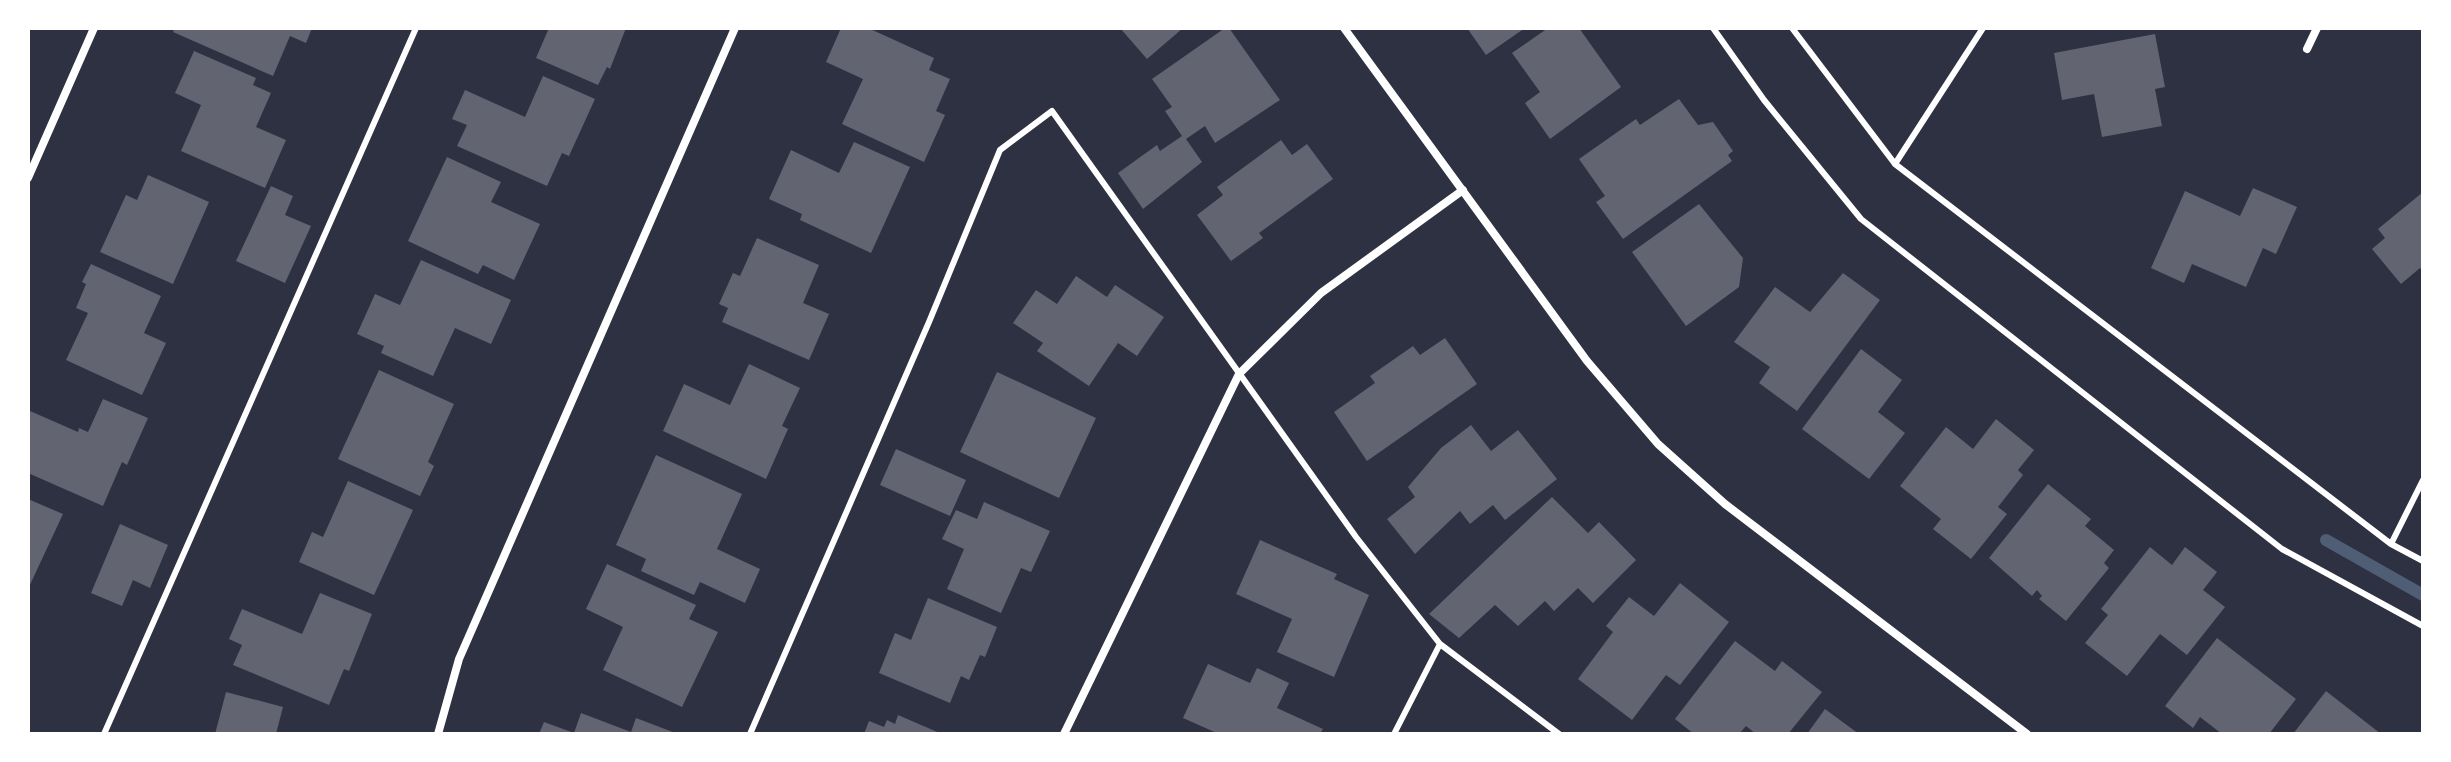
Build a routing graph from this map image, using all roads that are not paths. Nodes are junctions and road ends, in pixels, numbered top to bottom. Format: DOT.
graph roads {
  1 [pos="94,28"];
  2 [pos="416,28"];
  3 [pos="735,28"];
  4 [pos="1344,28"];
  5 [pos="1713,28"];
  6 [pos="1792,28"];
  7 [pos="1983,28"];
  8 [pos="2317,28"];
  9 [pos="2307,49"];
  10 [pos="1895,164"];
  11 [pos="28,178"];
  12 [pos="1463,190"];
  13 [pos="1239,374"];
  14 [pos="2423,480"];
  15 [pos="2391,544"];
  16 [pos="2423,561"];
  17 [pos="2423,626"];
  18 [pos="1440,644"];
  19 [pos="2024,733"];
  20 [pos="104,734"];
  21 [pos="438,734"];
  22 [pos="750,734"];
  23 [pos="1064,734"];
  24 [pos="1394,734"];
  25 [pos="1559,734"];
  1 -- 11 [label="street"];
  2 -- 20 [label="lane"];
  3 -- 21 [label="street"];
  4 -- 12 [label="street"];
  5 -- 17 [label="lane"];
  6 -- 10 [label="lane"];
  7 -- 10 [label="lane"];
  8 -- 9 [label="street"];
  10 -- 15 [label="lane"];
  12 -- 13 [label="street"];
  12 -- 19 [label="street"];
  13 -- 18 [label="lane"];
  13 -- 22 [label="lane"];
  13 -- 23 [label="street"];
  14 -- 15 [label="lane"];
  15 -- 16 [label="lane"];
  18 -- 24 [label="lane"];
  18 -- 25 [label="lane"];
}
